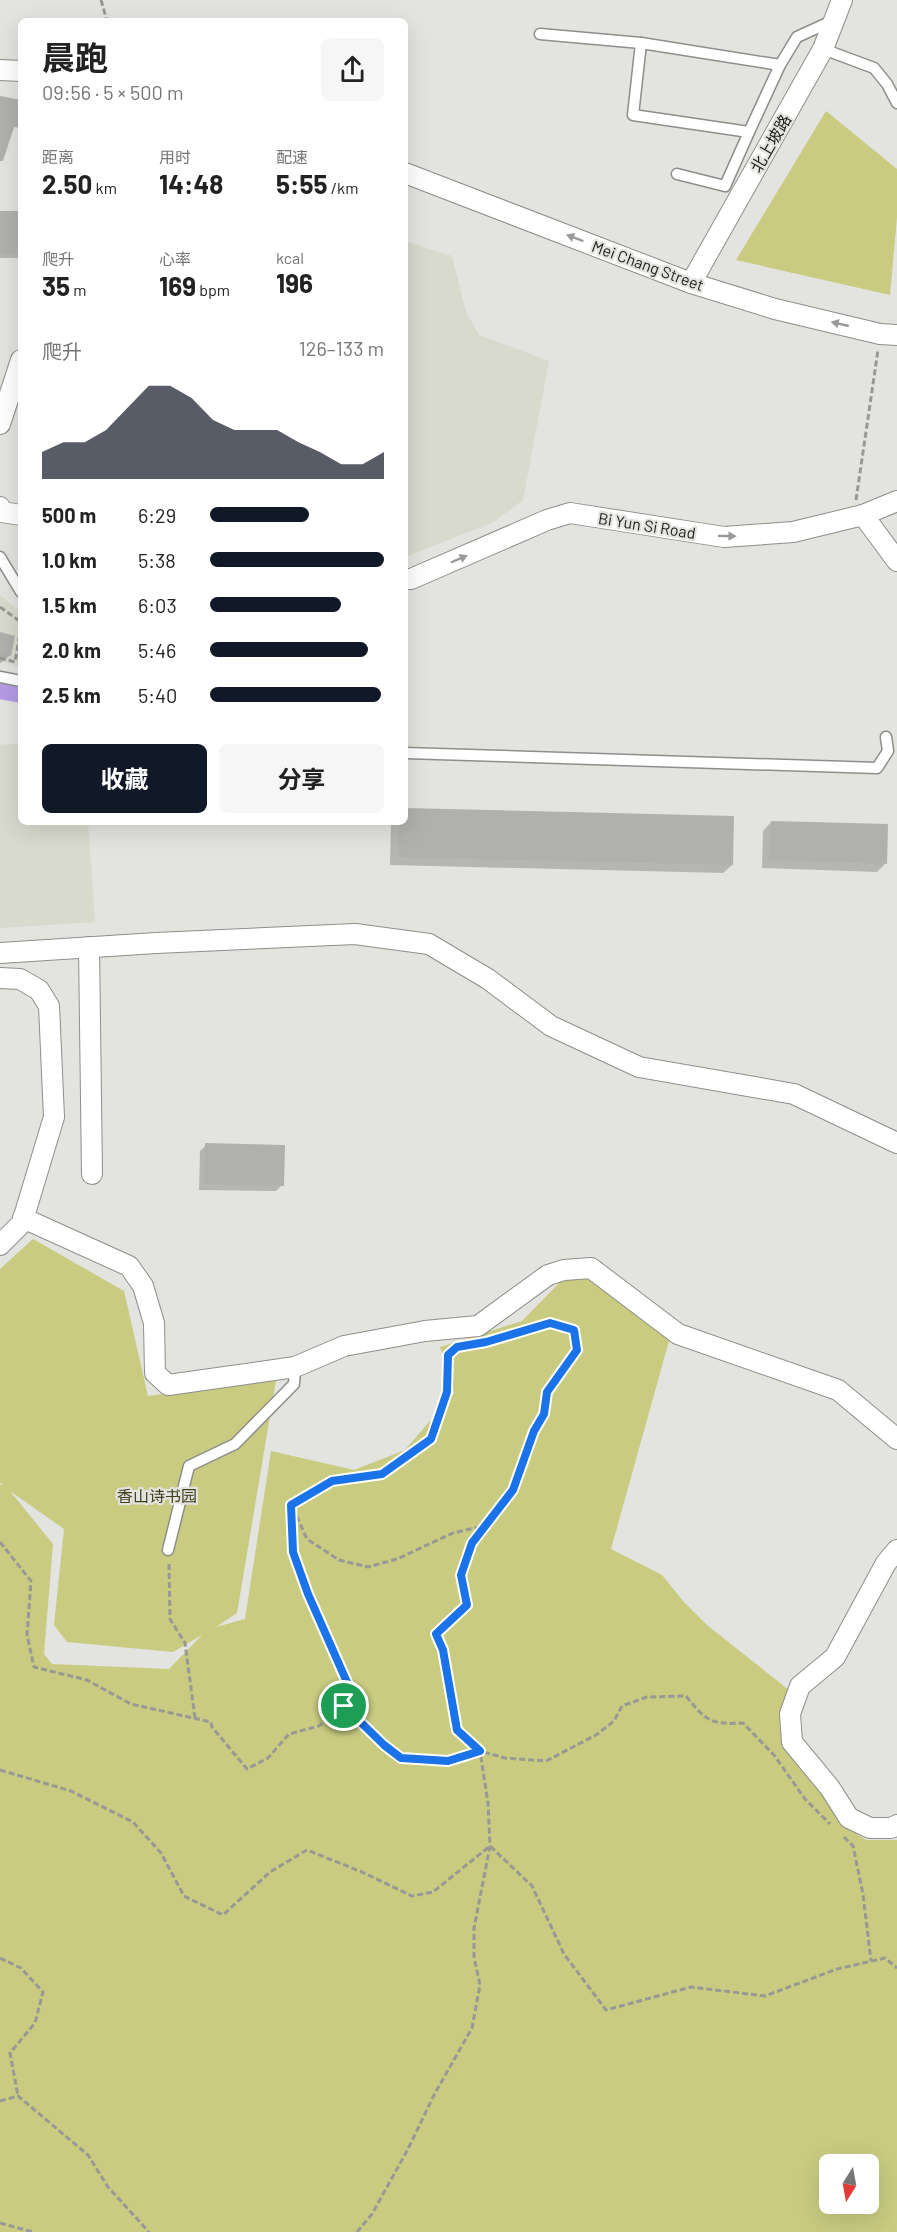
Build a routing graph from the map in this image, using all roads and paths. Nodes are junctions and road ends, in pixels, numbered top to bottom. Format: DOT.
graph roads {
  1 [pos="101,0"];
  2 [pos="842,0"];
  3 [pos="106,18"];
  4 [pos="832,21"];
  5 [pos="540,34"];
  6 [pos="641,43"];
  7 [pos="823,49"];
  8 [pos="780,65"];
  9 [pos="0,70"];
  10 [pos="18,71"];
  11 [pos="897,103"];
  12 [pos="749,132"];
  13 [pos="408,174"];
  14 [pos="677,174"];
  15 [pos="691,283"];
  16 [pos="888,334"];
  17 [pos="18,369"];
  18 [pos="0,424"];
  19 [pos="897,501"];
  20 [pos="858,516"];
  21 [pos="0,557"];
  22 [pos="897,561"];
  23 [pos="408,579"];
  24 [pos="18,587"];
  25 [pos="0,607"];
  26 [pos="18,620"];
  27 [pos="18,644"];
  28 [pos="0,658"];
  29 [pos="0,677"];
  30 [pos="18,680"];
  31 [pos="886,737"];
  32 [pos="408,753"];
  33 [pos="89,947"];
  34 [pos="0,953"];
  35 [pos="0,978"];
  36 [pos="897,1143"];
  37 [pos="92,1174"];
  38 [pos="23,1218"];
  39 [pos="0,1245"];
  40 [pos="486,1342"];
  41 [pos="467,1345"];
  42 [pos="295,1367"];
  43 [pos="897,1439"];
  44 [pos="291,1505"];
  45 [pos="484,1526"];
  46 [pos="0,1542"];
  47 [pos="168,1550"];
  48 [pos="897,1550"];
  49 [pos="344,1706"];
  50 [pos="195,1718"];
  51 [pos="480,1751"];
  52 [pos="0,1770"];
  53 [pos="897,1825"];
  54 [pos="490,1846"];
  55 [pos="0,1958"];
  56 [pos="871,1961"];
  57 [pos="897,1968"];
  58 [pos="18,2096"];
  59 [pos="0,2101"];
  60 [pos="0,2223"];
  61 [pos="33,2232"];
  62 [pos="149,2232"];
  63 [pos="357,2232"];
  1 -- 3 [label="path"];
  2 -- 4 [label="street, 北上坡路"];
  4 -- 7 [label="street, 北上坡路"];
  4 -- 8 [label="lane"];
  5 -- 6 [label="lane"];
  6 -- 8 [label="lane"];
  6 -- 12 [label="lane"];
  7 -- 11 [label="lane"];
  7 -- 15 [label="street, 北上坡路"];
  8 -- 12 [label="lane"];
  9 -- 10 [label="street"];
  12 -- 14 [label="lane"];
  15 -- 13 [label="street, Mei Chang Street, one-way"];
  16 -- 15 [label="street, Mei Chang Street, one-way"];
  16 -- 20 [label="path"];
  17 -- 18 [label="street"];
  19 -- 20 [label="street, Bi Yun Si Road"];
  20 -- 22 [label="street"];
  23 -- 20 [label="street, Bi Yun Si Road, one-way"];
  21 -- 24 [label="lane"];
  25 -- 26 [label="path"];
  27 -- 28 [label="path"];
  29 -- 30 [label="lane"];
  31 -- 32 [label="lane"];
  33 -- 34 [label="street"];
  33 -- 36 [label="street"];
  33 -- 37 [label="street"];
  35 -- 38 [label="street"];
  38 -- 39 [label="street"];
  38 -- 42 [label="street"];
  40 -- 45 [label="path"];
  41 -- 44 [label="path"];
  42 -- 43 [label="street"];
  42 -- 47 [label="lane"];
  44 -- 45 [label="path"];
  44 -- 49 [label="path"];
  45 -- 51 [label="path"];
  46 -- 50 [label="path"];
  47 -- 50 [label="path"];
  48 -- 53 [label="street"];
  49 -- 50 [label="path"];
  49 -- 51 [label="path"];
  51 -- 54 [label="path"];
  51 -- 56 [label="path"];
  52 -- 54 [label="path"];
  54 -- 56 [label="path"];
  54 -- 63 [label="path"];
  55 -- 58 [label="path"];
  56 -- 57 [label="path"];
  58 -- 59 [label="path"];
  58 -- 62 [label="path"];
  60 -- 61 [label="path"];
}
